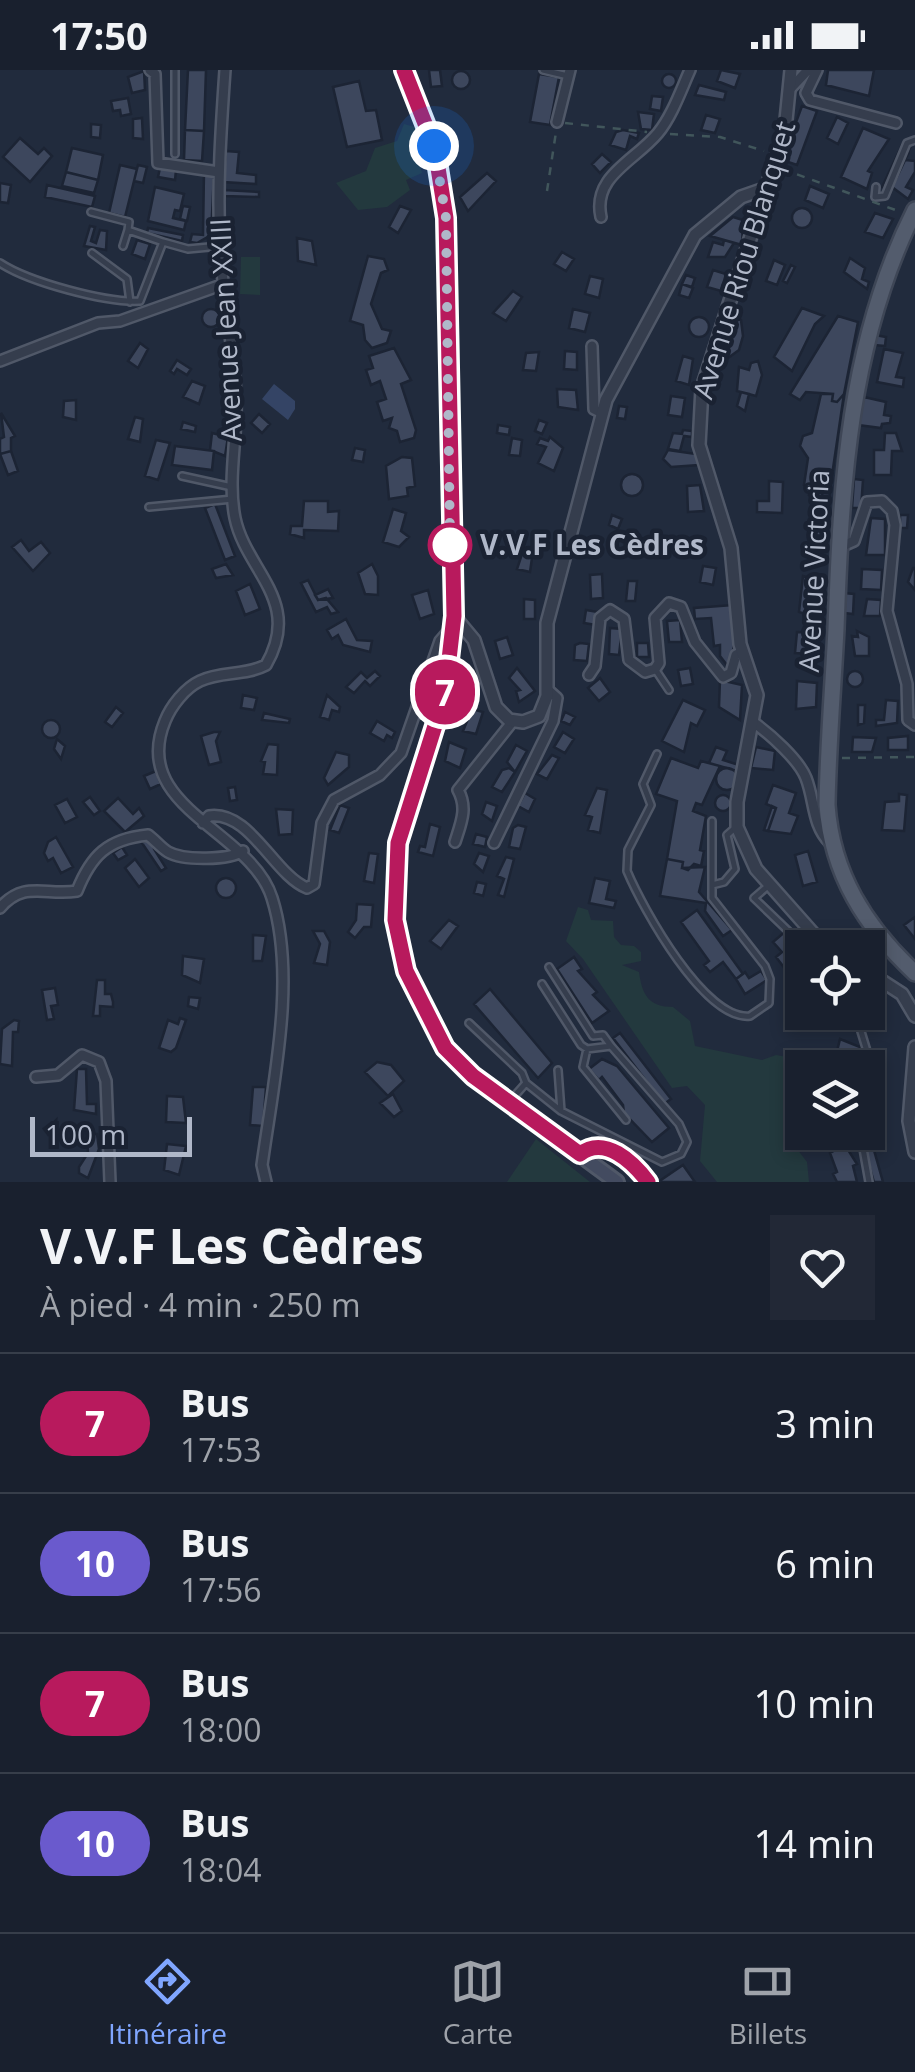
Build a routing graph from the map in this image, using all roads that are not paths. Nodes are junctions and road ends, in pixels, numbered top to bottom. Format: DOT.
graph roads {
  1 [pos="150,70"];
  2 [pos="174,70"];
  3 [pos="225,70"];
  4 [pos="404,70"];
  5 [pos="543,70"];
  6 [pos="690,70"];
  7 [pos="791,70"];
  8 [pos="808,70"];
  9 [pos="817,70"];
  10 [pos="569,73"];
  11 [pos="791,88"];
  12 [pos="558,122"];
  13 [pos="896,123"];
  14 [pos="915,140"];
  15 [pos="175,154"];
  16 [pos="218,172"];
  17 [pos="876,188"];
  18 [pos="764,189"];
  19 [pos="91,212"];
  20 [pos="913,214"];
  21 [pos="601,217"];
  22 [pos="128,230"];
  23 [pos="163,242"];
  24 [pos="123,246"];
  25 [pos="220,246"];
  26 [pos="92,253"];
  27 [pos="0,263"];
  28 [pos="224,284"];
  29 [pos="130,302"];
  30 [pos="592,346"];
  31 [pos="0,361"];
  32 [pos="602,413"];
  33 [pos="182,476"];
  34 [pos="232,487"];
  35 [pos="233,499"];
  36 [pos="149,507"];
  37 [pos="838,548"];
  38 [pos="454,621"];
  39 [pos="742,652"];
  40 [pos="656,669"];
  41 [pos="589,675"];
  42 [pos="547,689"];
  43 [pos="669,690"];
  44 [pos="513,721"];
  45 [pos="753,722"];
  46 [pos="915,725"];
  47 [pos="657,754"];
  48 [pos="712,821"];
  49 [pos="204,823"];
  50 [pos="737,827"];
  51 [pos="455,842"];
  52 [pos="494,843"];
  53 [pos="832,845"];
  54 [pos="243,851"];
  55 [pos="712,885"];
  56 [pos="769,885"];
  57 [pos="0,908"];
  58 [pos="787,930"];
  59 [pos="810,930"];
  60 [pos="877,930"];
  61 [pos="885,937"];
  62 [pos="885,940"];
  63 [pos="915,961"];
  64 [pos="549,968"];
  65 [pos="915,973"];
  66 [pos="885,983"];
  67 [pos="542,984"];
  68 [pos="915,1016"];
  69 [pos="469,1023"];
  70 [pos="611,1046"];
  71 [pos="915,1047"];
  72 [pos="587,1050"];
  73 [pos="558,1070"];
  74 [pos="36,1077"];
  75 [pos="526,1083"];
  76 [pos="509,1102"];
  77 [pos="561,1111"];
  78 [pos="626,1120"];
  79 [pos="863,1150"];
  80 [pos="915,1152"];
  81 [pos="580,1154"];
  82 [pos="596,1167"];
  83 [pos="110,1182"];
  84 [pos="266,1182"];
  85 [pos="605,1182"];
  86 [pos="618,1182"];
  87 [pos="648,1182"];
  88 [pos="869,1182"];
  1 -- 16 [label="street"];
  2 -- 15 [label="lane"];
  3 -- 16 [label="street, Avenue Jean XXIII"];
  4 -- 38 [label="main road"];
  5 -- 10 [label="lane"];
  6 -- 21 [label="street"];
  7 -- 11 [label="street, Avenue Riou Blanquet"];
  8 -- 11 [label="street"];
  9 -- 13 [label="street"];
  10 -- 12 [label="street"];
  11 -- 18 [label="street, Avenue Riou Blanquet"];
  14 -- 17 [label="lane"];
  16 -- 25 [label="street, Avenue Jean XXIII"];
  18 -- 32 [label="street"];
  18 -- 39 [label="street, Avenue Riou Blanquet"];
  19 -- 22 [label="lane"];
  20 -- 37 [label="main road, Avenue Victoria"];
  22 -- 23 [label="lane"];
  22 -- 24 [label="lane"];
  23 -- 25 [label="lane"];
  23 -- 29 [label="lane"];
  25 -- 28 [label="street, Avenue Jean XXIII"];
  26 -- 29 [label="lane"];
  27 -- 29 [label="lane"];
  28 -- 31 [label="street"];
  28 -- 34 [label="street, Avenue Jean XXIII"];
  30 -- 32 [label="street"];
  32 -- 42 [label="street"];
  33 -- 34 [label="lane"];
  34 -- 35 [label="street, Avenue Jean XXIII"];
  35 -- 36 [label="lane"];
  35 -- 49 [label="street, Avenue Jean XXIII"];
  37 -- 46 [label="street"];
  37 -- 53 [label="main road, Avenue Victoria"];
  38 -- 44 [label="street"];
  38 -- 49 [label="street"];
  38 -- 76 [label="main road"];
  39 -- 40 [label="street"];
  39 -- 45 [label="street, Avenue Riou Blanquet"];
  40 -- 41 [label="street"];
  40 -- 43 [label="lane"];
  42 -- 44 [label="street"];
  42 -- 52 [label="street"];
  44 -- 51 [label="street"];
  45 -- 50 [label="street, Avenue Riou Blanquet"];
  45 -- 53 [label="street"];
  47 -- 55 [label="lane"];
  48 -- 55 [label="lane"];
  49 -- 54 [label="street, Avenue Jean XXIII"];
  50 -- 55 [label="lane"];
  50 -- 56 [label="street"];
  53 -- 60 [label="main road, Avenue Victoria"];
  54 -- 57 [label="street"];
  54 -- 84 [label="street, Avenue Jean XXIII"];
  56 -- 58 [label="lane"];
  56 -- 59 [label="street"];
  61 -- 63 [label="main road, Avenue Victoria"];
  62 -- 65 [label="main road, Avenue Victoria"];
  64 -- 70 [label="lane"];
  66 -- 68 [label="street"];
  67 -- 72 [label="lane"];
  69 -- 75 [label="lane"];
  70 -- 72 [label="lane"];
  70 -- 77 [label="lane"];
  71 -- 80 [label="street"];
  72 -- 78 [label="lane"];
  73 -- 77 [label="lane"];
  74 -- 83 [label="street"];
  75 -- 76 [label="lane"];
  75 -- 77 [label="lane"];
  76 -- 81 [label="main road"];
  79 -- 88 [label="lane"];
  81 -- 82 [label="main road"];
  81 -- 87 [label="lane"];
  82 -- 85 [label="main road"];
  82 -- 86 [label="main road"];
}
